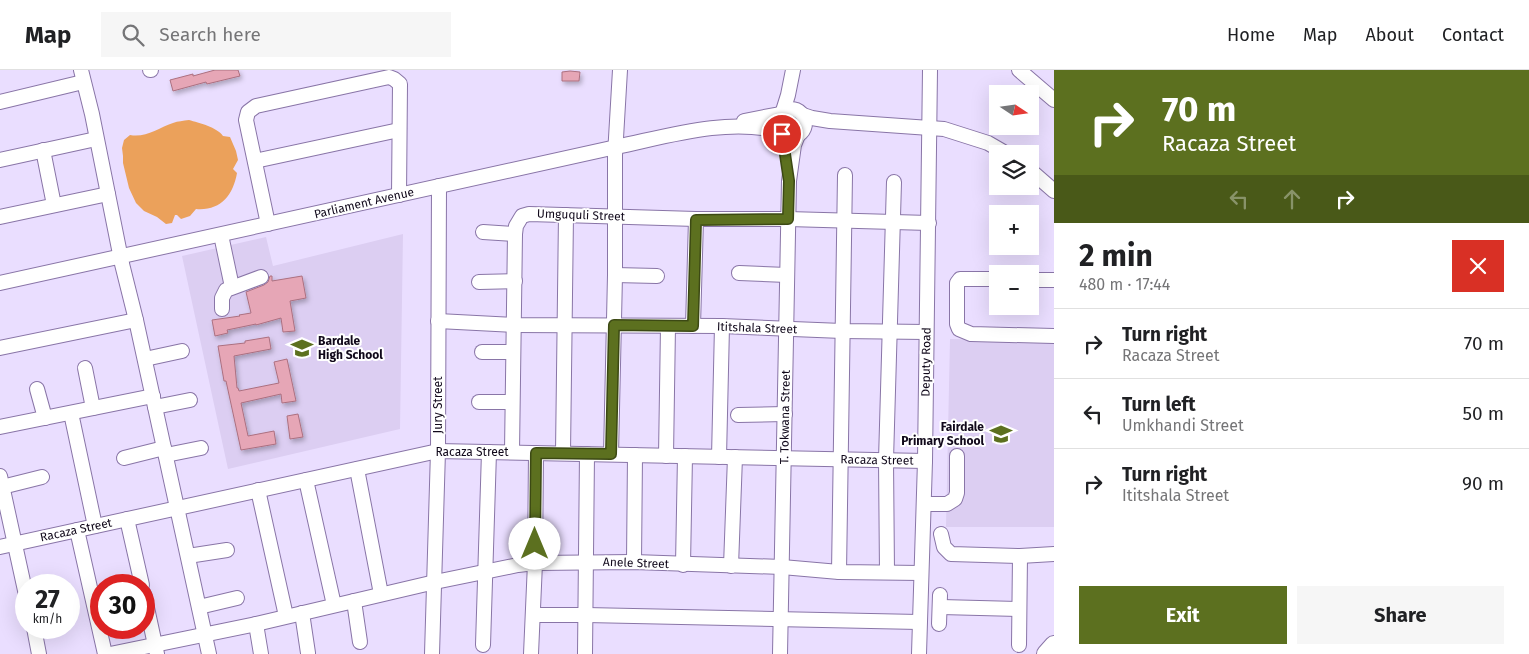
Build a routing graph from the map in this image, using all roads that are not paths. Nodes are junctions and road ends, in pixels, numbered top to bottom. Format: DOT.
graph roads {
  1 [pos="620,70"];
  2 [pos="793,70"];
  3 [pos="930,70"];
  4 [pos="1019,70"];
  5 [pos="82,76"];
  6 [pos="1054,100"];
  7 [pos="0,102"];
  8 [pos="781,113"];
  9 [pos="801,113"];
  10 [pos="863,124"];
  11 [pos="729,126"];
  12 [pos="930,127"];
  13 [pos="399,130"];
  14 [pos="781,132"];
  15 [pos="800,133"];
  16 [pos="96,139"];
  17 [pos="991,145"];
  18 [pos="616,147"];
  19 [pos="43,150"];
  20 [pos="0,160"];
  21 [pos="255,161"];
  22 [pos="845,175"];
  23 [pos="1039,178"];
  24 [pos="789,181"];
  25 [pos="894,182"];
  26 [pos="439,186"];
  27 [pos="1054,191"];
  28 [pos="108,194"];
  29 [pos="399,195"];
  30 [pos="54,205"];
  31 [pos="566,216"];
  32 [pos="615,216"];
  33 [pos="0,217"];
  34 [pos="788,219"];
  35 [pos="696,220"];
  36 [pos="844,222"];
  37 [pos="893,223"];
  38 [pos="928,223"];
  39 [pos="268,224"];
  40 [pos="483,232"];
  41 [pos="516,234"];
  42 [pos="221,235"];
  43 [pos="120,257"];
  44 [pos="739,273"];
  45 [pos="615,275"];
  46 [pos="787,275"];
  47 [pos="657,276"];
  48 [pos="260,278"];
  49 [pos="989,278"];
  50 [pos="1039,280"];
  51 [pos="1054,280"];
  52 [pos="515,281"];
  53 [pos="479,282"];
  54 [pos="0,283"];
  55 [pos="232,287"];
  56 [pos="222,309"];
  57 [pos="136,320"];
  58 [pos="438,321"];
  59 [pos="514,324"];
  60 [pos="564,325"];
  61 [pos="614,325"];
  62 [pos="668,326"];
  63 [pos="693,326"];
  64 [pos="722,326"];
  65 [pos="786,329"];
  66 [pos="842,331"];
  67 [pos="890,332"];
  68 [pos="926,332"];
  69 [pos="1054,336"];
  70 [pos="0,348"];
  71 [pos="182,351"];
  72 [pos="482,352"];
  73 [pos="513,352"];
  74 [pos="145,359"];
  75 [pos="85,368"];
  76 [pos="37,389"];
  77 [pos="190,400"];
  78 [pos="154,402"];
  79 [pos="479,402"];
  80 [pos="512,402"];
  81 [pos="93,408"];
  82 [pos="71,413"];
  83 [pos="785,414"];
  84 [pos="738,415"];
  85 [pos="45,418"];
  86 [pos="0,428"];
  87 [pos="201,448"];
  88 [pos="438,451"];
  89 [pos="165,452"];
  90 [pos="489,452"];
  91 [pos="512,452"];
  92 [pos="536,453"];
  93 [pos="563,453"];
  94 [pos="587,454"];
  95 [pos="611,454"];
  96 [pos="634,455"];
  97 [pos="666,456"];
  98 [pos="684,456"];
  99 [pos="957,456"];
  100 [pos="719,457"];
  101 [pos="736,457"];
  102 [pos="124,458"];
  103 [pos="784,458"];
  104 [pos="840,459"];
  105 [pos="886,460"];
  106 [pos="925,461"];
  107 [pos="357,469"];
  108 [pos="42,477"];
  109 [pos="306,480"];
  110 [pos="1,481"];
  111 [pos="258,490"];
  112 [pos="924,504"];
  113 [pos="177,508"];
  114 [pos="127,519"];
  115 [pos="95,526"];
  116 [pos="77,530"];
  117 [pos="941,534"];
  118 [pos="15,544"];
  119 [pos="0,547"];
  120 [pos="227,550"];
  121 [pos="1054,554"];
  122 [pos="188,556"];
  123 [pos="1020,556"];
  124 [pos="585,562"];
  125 [pos="634,562"];
  126 [pos="535,563"];
  127 [pos="683,564"];
  128 [pos="731,566"];
  129 [pos="782,568"];
  130 [pos="485,572"];
  131 [pos="839,572"];
  132 [pos="886,572"];
  133 [pos="921,572"];
  134 [pos="21,574"];
  135 [pos="140,574"];
  136 [pos="434,582"];
  137 [pos="381,594"];
  138 [pos="237,598"];
  139 [pos="354,601"];
  140 [pos="334,605"];
  141 [pos="199,607"];
  142 [pos="1019,609"];
  143 [pos="302,612"];
  144 [pos="533,615"];
  145 [pos="586,615"];
  146 [pos="286,616"];
  147 [pos="781,619"];
  148 [pos="919,622"];
  149 [pos="256,624"];
  150 [pos="940,624"];
  151 [pos="205,633"];
  152 [pos="36,639"];
  153 [pos="360,642"];
  154 [pos="483,645"];
  155 [pos="1019,645"];
  156 [pos="1054,645"];
  157 [pos="156,649"];
  158 [pos="308,653"];
  159 [pos="39,654"];
  160 [pos="105,654"];
  161 [pos="110,654"];
  162 [pos="209,654"];
  163 [pos="261,654"];
  164 [pos="432,654"];
  165 [pos="531,654"];
  166 [pos="585,654"];
  167 [pos="780,654"];
  168 [pos="919,654"];
  169 [pos="1046,654"];
  1 -- 18 [label="street"];
  2 -- 8 [label="street"];
  2 -- 9 [label="street"];
  3 -- 12 [label="street, Deputy Road"];
  4 -- 6 [label="street"];
  5 -- 7 [label="street"];
  5 -- 16 [label="street"];
  8 -- 9 [label="street"];
  8 -- 11 [label="street, Parliament Avenue"];
  8 -- 14 [label="street"];
  9 -- 10 [label="street"];
  9 -- 15 [label="street"];
  10 -- 12 [label="street"];
  10 -- 15 [label="street"];
  11 -- 14 [label="street, Parliament Avenue"];
  11 -- 18 [label="street, Parliament Avenue"];
  12 -- 17 [label="street"];
  12 -- 38 [label="street, Deputy Road"];
  13 -- 21 [label="street"];
  13 -- 21 [label="street"];
  13 -- 29 [label="street"];
  14 -- 15 [label="street"];
  14 -- 24 [label="street, T. Tokwana Street"];
  15 -- 24 [label="street, T. Tokwana Street"];
  16 -- 19 [label="street"];
  16 -- 28 [label="street"];
  18 -- 26 [label="street, Parliament Avenue"];
  18 -- 32 [label="street"];
  19 -- 20 [label="street"];
  19 -- 30 [label="street"];
  21 -- 39 [label="street"];
  22 -- 36 [label="street"];
  23 -- 27 [label="street"];
  24 -- 34 [label="street, T. Tokwana Street"];
  25 -- 37 [label="street"];
  26 -- 29 [label="street, Parliament Avenue"];
  26 -- 58 [label="street, Jury Street"];
  28 -- 30 [label="street"];
  28 -- 43 [label="street"];
  29 -- 39 [label="street, Parliament Avenue"];
  30 -- 33 [label="street"];
  31 -- 32 [label="street, Umguquli Street"];
  31 -- 41 [label="street, Umguquli Street"];
  31 -- 60 [label="street"];
  32 -- 35 [label="street, Umguquli Street"];
  32 -- 45 [label="street"];
  34 -- 35 [label="street, Umguquli Street"];
  34 -- 36 [label="street, Umguquli Street"];
  34 -- 46 [label="street, T. Tokwana Street"];
  35 -- 63 [label="street"];
  36 -- 37 [label="street, Umguquli Street"];
  36 -- 66 [label="street"];
  37 -- 38 [label="street, Umguquli Street"];
  37 -- 67 [label="street"];
  38 -- 68 [label="street, Deputy Road"];
  39 -- 42 [label="street, Parliament Avenue"];
  40 -- 41 [label="street"];
  41 -- 52 [label="street, Umguquli Street"];
  42 -- 43 [label="street, Parliament Avenue"];
  42 -- 55 [label="street"];
  43 -- 54 [label="street, Parliament Avenue"];
  43 -- 57 [label="street"];
  44 -- 46 [label="street"];
  45 -- 47 [label="street"];
  45 -- 61 [label="street"];
  46 -- 65 [label="street, T. Tokwana Street"];
  48 -- 55 [label="street"];
  49 -- 69 [label="street"];
  50 -- 51 [label="street"];
  52 -- 53 [label="street"];
  52 -- 59 [label="street, Umguquli Street"];
  55 -- 56 [label="street"];
  57 -- 70 [label="street"];
  57 -- 74 [label="street"];
  58 -- 59 [label="street, Ititshala Street"];
  58 -- 88 [label="street, Jury Street"];
  59 -- 60 [label="street, Ititshala Street"];
  59 -- 73 [label="street, Umguquli Street"];
  60 -- 61 [label="street, Ititshala Street"];
  60 -- 93 [label="street"];
  61 -- 62 [label="street, Ititshala Street"];
  61 -- 95 [label="street"];
  62 -- 63 [label="street, Ititshala Street"];
  62 -- 97 [label="street"];
  63 -- 64 [label="street, Ititshala Street"];
  64 -- 65 [label="street, Ititshala Street"];
  64 -- 100 [label="street"];
  65 -- 66 [label="street, Ititshala Street"];
  65 -- 83 [label="street, T. Tokwana Street"];
  66 -- 67 [label="street, Ititshala Street"];
  66 -- 104 [label="street"];
  67 -- 68 [label="street, Ititshala Street"];
  67 -- 105 [label="street"];
  68 -- 106 [label="street, Deputy Road"];
  71 -- 74 [label="street"];
  72 -- 73 [label="street"];
  73 -- 80 [label="street, Umguquli Street"];
  74 -- 78 [label="street"];
  75 -- 81 [label="street"];
  76 -- 85 [label="street"];
  77 -- 78 [label="street"];
  78 -- 81 [label="street"];
  78 -- 89 [label="street"];
  79 -- 80 [label="street"];
  80 -- 91 [label="street, Umguquli Street"];
  81 -- 82 [label="street"];
  82 -- 85 [label="street"];
  82 -- 115 [label="street"];
  83 -- 84 [label="street"];
  83 -- 103 [label="street, T. Tokwana Street"];
  85 -- 86 [label="street"];
  87 -- 89 [label="street"];
  88 -- 90 [label="street, Racaza Street"];
  88 -- 107 [label="street, Racaza Street"];
  88 -- 136 [label="street, Jury Street"];
  89 -- 102 [label="street"];
  89 -- 113 [label="street"];
  90 -- 91 [label="street, Racaza Street"];
  90 -- 130 [label="street"];
  91 -- 92 [label="street, Racaza Street"];
  92 -- 93 [label="street, Racaza Street"];
  92 -- 126 [label="street"];
  93 -- 94 [label="street, Racaza Street"];
  94 -- 95 [label="street, Racaza Street"];
  94 -- 124 [label="street"];
  95 -- 96 [label="street, Racaza Street"];
  96 -- 97 [label="street, Racaza Street"];
  96 -- 125 [label="street"];
  97 -- 98 [label="street, Racaza Street"];
  98 -- 100 [label="street, Racaza Street"];
  98 -- 127 [label="street"];
  99 -- 112 [label="street"];
  100 -- 101 [label="street, Racaza Street"];
  101 -- 103 [label="street, Racaza Street"];
  101 -- 128 [label="street"];
  103 -- 104 [label="street, Racaza Street"];
  103 -- 129 [label="street, T. Tokwana Street"];
  104 -- 105 [label="street, Racaza Street"];
  104 -- 131 [label="street"];
  105 -- 106 [label="street, Racaza Street"];
  105 -- 132 [label="street"];
  106 -- 112 [label="street, Deputy Road"];
  107 -- 109 [label="street, Racaza Street"];
  107 -- 137 [label="street"];
  108 -- 110 [label="street"];
  109 -- 111 [label="street, Racaza Street"];
  109 -- 140 [label="street"];
  110 -- 118 [label="street"];
  111 -- 113 [label="street, Racaza Street"];
  111 -- 146 [label="street"];
  112 -- 133 [label="street, Deputy Road"];
  113 -- 114 [label="street, Racaza Street"];
  113 -- 122 [label="street"];
  114 -- 115 [label="street, Racaza Street"];
  114 -- 135 [label="street"];
  115 -- 116 [label="street, Racaza Street"];
  116 -- 118 [label="street, Racaza Street"];
  116 -- 160 [label="street"];
  117 -- 123 [label="street"];
  118 -- 119 [label="street, Racaza Street"];
  118 -- 134 [label="street"];
  120 -- 122 [label="street"];
  121 -- 123 [label="street"];
  122 -- 141 [label="street"];
  123 -- 142 [label="street"];
  124 -- 125 [label="street, Anele Street"];
  124 -- 126 [label="street, Anele Street"];
  124 -- 145 [label="street"];
  125 -- 127 [label="street, Anele Street"];
  126 -- 130 [label="street, Anele Street"];
  126 -- 144 [label="street"];
  127 -- 128 [label="street, Anele Street"];
  128 -- 129 [label="street, Anele Street"];
  129 -- 131 [label="street, Anele Street"];
  129 -- 147 [label="street, T. Tokwana Street"];
  130 -- 136 [label="street, Anele Street"];
  130 -- 154 [label="street"];
  131 -- 132 [label="street, Anele Street"];
  132 -- 133 [label="street, Anele Street"];
  133 -- 148 [label="street, Deputy Road"];
  136 -- 137 [label="street, Anele Street"];
  136 -- 164 [label="street, Jury Street"];
  137 -- 139 [label="street, Anele Street"];
  138 -- 141 [label="street"];
  139 -- 140 [label="street, Anele Street"];
  139 -- 153 [label="street"];
  140 -- 143 [label="street, Anele Street"];
  141 -- 151 [label="street"];
  142 -- 150 [label="street"];
  142 -- 155 [label="street"];
  143 -- 146 [label="street, Anele Street"];
  143 -- 158 [label="street"];
  144 -- 145 [label="street"];
  144 -- 165 [label="street"];
  145 -- 147 [label="street"];
  145 -- 166 [label="street"];
  146 -- 149 [label="street, Anele Street"];
  147 -- 148 [label="street"];
  147 -- 167 [label="street, T. Tokwana Street"];
  148 -- 168 [label="street, Deputy Road"];
  149 -- 151 [label="street, Anele Street"];
  149 -- 163 [label="street"];
  151 -- 157 [label="street, Anele Street"];
  151 -- 162 [label="street"];
  152 -- 159 [label="street"];
  156 -- 169 [label="main road"];
  157 -- 161 [label="street, Anele Street"];
}
